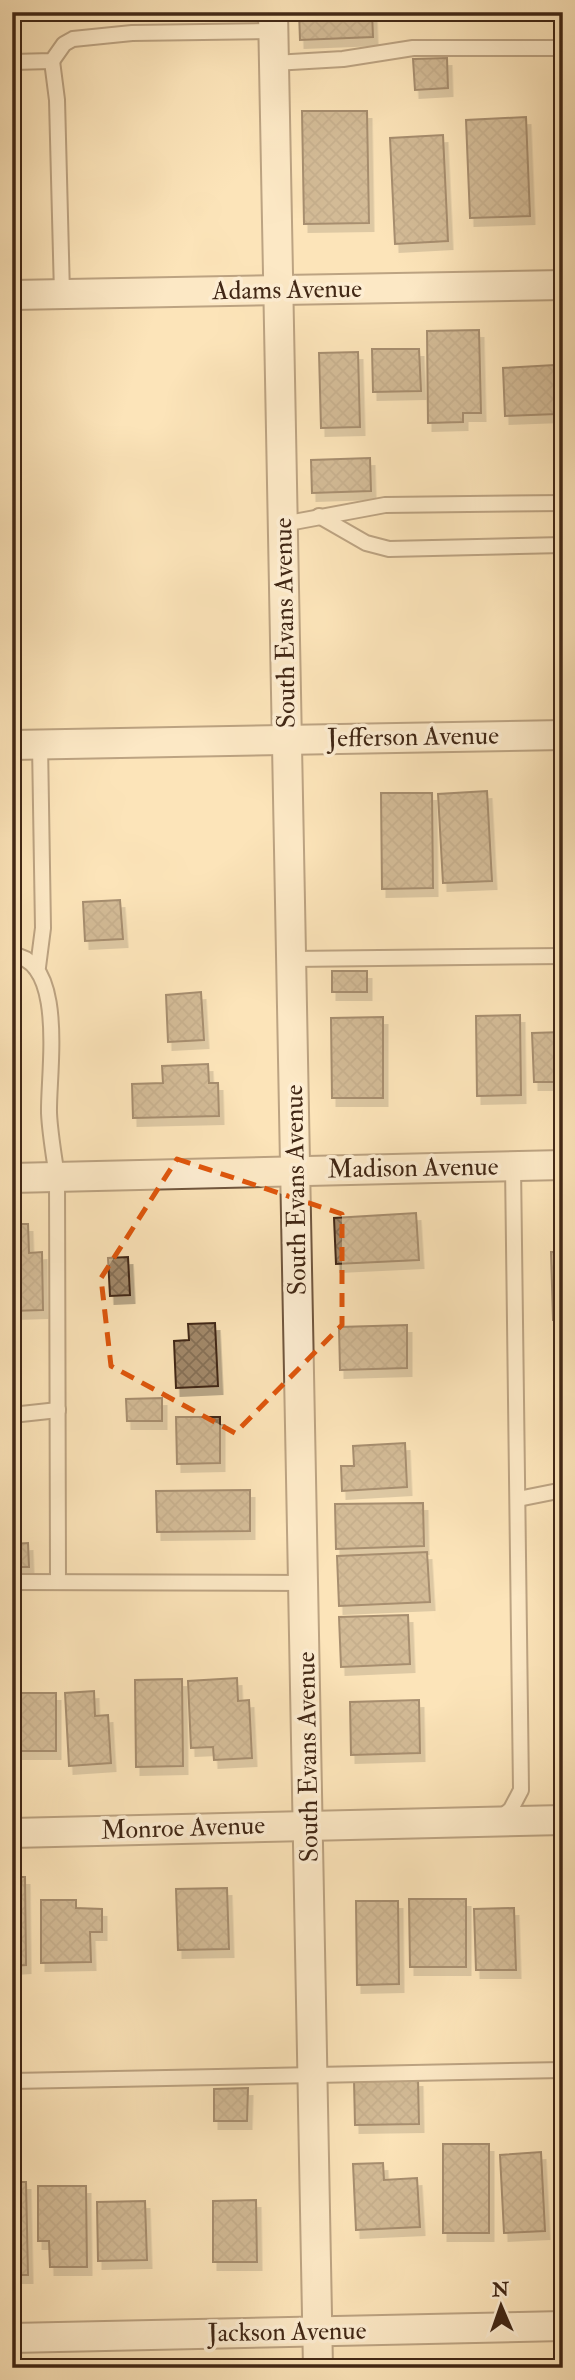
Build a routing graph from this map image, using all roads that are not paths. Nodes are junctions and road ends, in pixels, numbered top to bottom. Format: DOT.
graph roads {
  1 [pos="273,22"];
  2 [pos="563,48"];
  3 [pos="52,61"];
  4 [pos="12,62"];
  5 [pos="274,63"];
  6 [pos="563,285"];
  7 [pos="278,290"];
  8 [pos="62,294"];
  9 [pos="12,295"];
  10 [pos="563,503"];
  11 [pos="319,516"];
  12 [pos="283,524"];
  13 [pos="563,545"];
  14 [pos="563,735"];
  15 [pos="288,740"];
  16 [pos="26,745"];
  17 [pos="12,955"];
  18 [pos="563,956"];
  19 [pos="292,959"];
  20 [pos="38,967"];
  21 [pos="563,1165"];
  22 [pos="513,1166"];
  23 [pos="296,1171"];
  24 [pos="57,1177"];
  25 [pos="12,1178"];
  26 [pos="58,1410"];
  27 [pos="12,1415"];
  28 [pos="563,1490"];
  29 [pos="518,1499"];
  30 [pos="58,1580"];
  31 [pos="12,1582"];
  32 [pos="304,1583"];
  33 [pos="563,1820"];
  34 [pos="497,1821"];
  35 [pos="310,1825"];
  36 [pos="12,1833"];
  37 [pos="563,2070"];
  38 [pos="313,2074"];
  39 [pos="12,2081"];
  40 [pos="563,2326"];
  41 [pos="318,2331"];
  42 [pos="12,2338"];
  43 [pos="318,2368"];
  1 -- 3 [label="lane"];
  1 -- 5 [label="street, South Evans Avenue"];
  2 -- 5 [label="lane"];
  3 -- 4 [label="lane"];
  3 -- 8 [label="lane"];
  5 -- 7 [label="street, South Evans Avenue"];
  6 -- 7 [label="street, Adams Avenue"];
  7 -- 8 [label="street, Adams Avenue"];
  7 -- 12 [label="street, South Evans Avenue"];
  8 -- 9 [label="street, Adams Avenue"];
  10 -- 11 [label="lane"];
  11 -- 12 [label="lane"];
  11 -- 13 [label="lane"];
  12 -- 15 [label="street, South Evans Avenue"];
  14 -- 15 [label="street, Jefferson Avenue"];
  15 -- 16 [label="street, Jefferson Avenue"];
  15 -- 19 [label="street, South Evans Avenue"];
  16 -- 20 [label="lane"];
  17 -- 20 [label="lane"];
  18 -- 19 [label="lane"];
  19 -- 23 [label="street, South Evans Avenue"];
  20 -- 24 [label="lane"];
  21 -- 22 [label="street, Madison Avenue"];
  22 -- 23 [label="street, Madison Avenue"];
  22 -- 29 [label="lane"];
  23 -- 24 [label="street, Madison Avenue"];
  23 -- 32 [label="street, South Evans Avenue"];
  24 -- 25 [label="street, Madison Avenue"];
  24 -- 26 [label="lane"];
  26 -- 27 [label="lane"];
  26 -- 30 [label="lane"];
  28 -- 29 [label="lane"];
  29 -- 34 [label="lane"];
  30 -- 31 [label="lane"];
  30 -- 32 [label="lane"];
  32 -- 35 [label="street, South Evans Avenue"];
  33 -- 34 [label="street, Monroe Avenue"];
  34 -- 35 [label="street, Monroe Avenue"];
  35 -- 36 [label="street, Monroe Avenue"];
  35 -- 38 [label="street, South Evans Avenue"];
  37 -- 38 [label="lane"];
  38 -- 39 [label="lane"];
  38 -- 41 [label="street, South Evans Avenue"];
  40 -- 41 [label="street, Jackson Avenue"];
  41 -- 42 [label="street, Jackson Avenue"];
  41 -- 43 [label="street, South Evans Avenue"];
}
